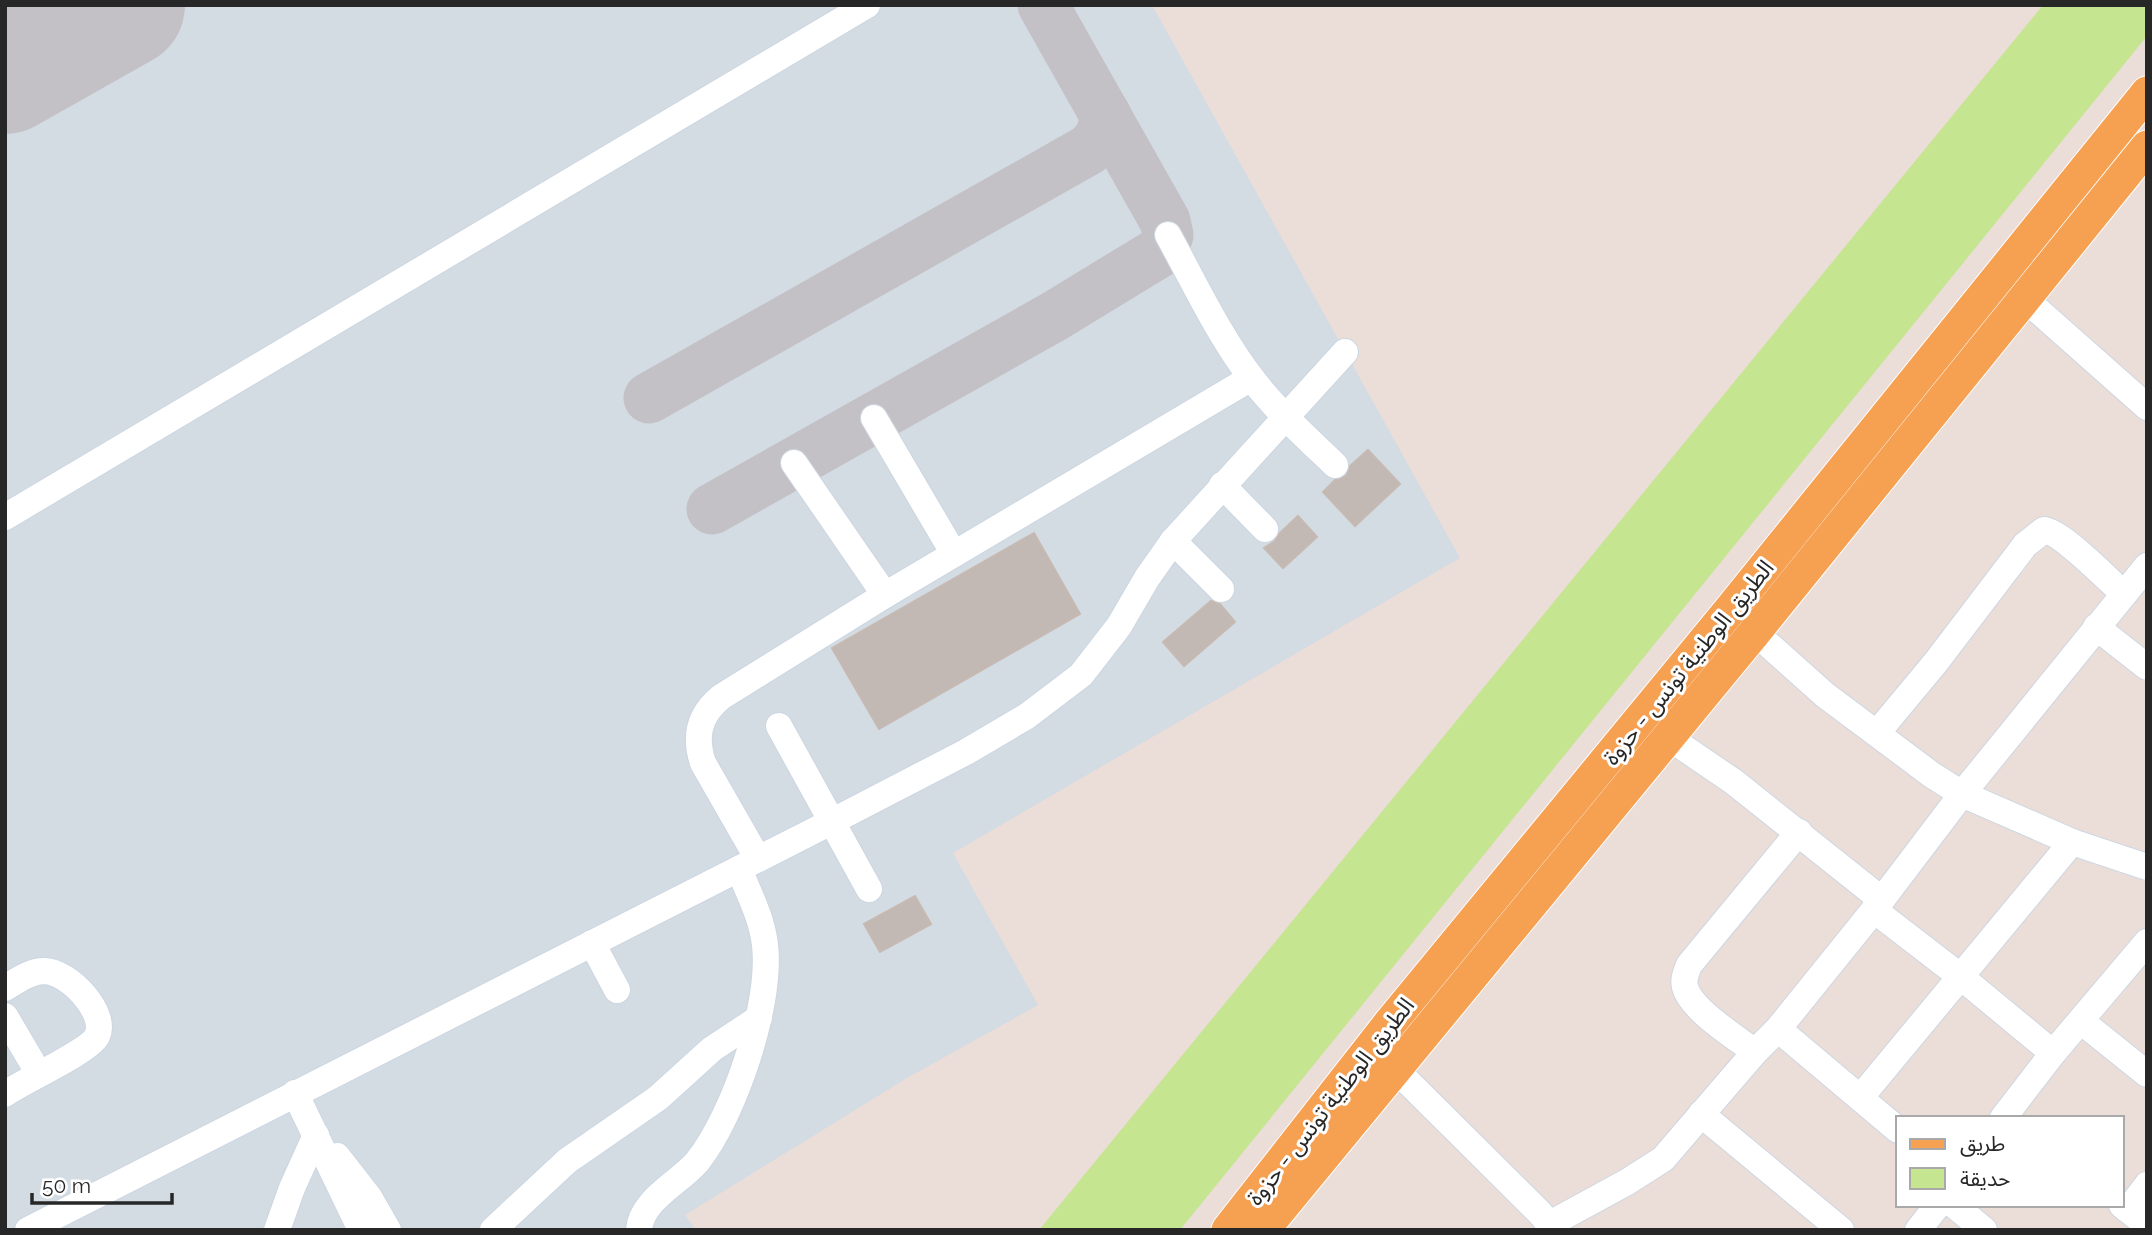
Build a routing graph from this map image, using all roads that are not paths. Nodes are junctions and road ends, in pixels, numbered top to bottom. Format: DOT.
graph roads {
  1 [pos="867,5"];
  2 [pos="2147,93"];
  3 [pos="2147,147"];
  4 [pos="1168,235"];
  5 [pos="1998,276"];
  6 [pos="2024,299"];
  7 [pos="1345,352"];
  8 [pos="1251,378"];
  9 [pos="2147,407"];
  10 [pos="1285,416"];
  11 [pos="874,418"];
  12 [pos="794,463"];
  13 [pos="1335,465"];
  14 [pos="1223,485"];
  15 [pos="5,517"];
  16 [pos="1265,529"];
  17 [pos="1173,541"];
  18 [pos="954,554"];
  19 [pos="2147,566"];
  20 [pos="1221,589"];
  21 [pos="2124,594"];
  22 [pos="885,595"];
  23 [pos="1730,610"];
  24 [pos="2096,627"];
  25 [pos="1754,633"];
  26 [pos="2147,667"];
  27 [pos="779,726"];
  28 [pos="1877,733"];
  29 [pos="1668,737"];
  30 [pos="1962,794"];
  31 [pos="831,821"];
  32 [pos="1799,832"];
  33 [pos="2072,842"];
  34 [pos="748,864"];
  35 [pos="2147,867"];
  36 [pos="869,890"];
  37 [pos="1878,905"];
  38 [pos="2147,942"];
  39 [pos="592,943"];
  40 [pos="1961,977"];
  41 [pos="5,988"];
  42 [pos="617,990"];
  43 [pos="5,1016"];
  44 [pos="759,1018"];
  45 [pos="2081,1021"];
  46 [pos="1779,1029"];
  47 [pos="1371,1046"];
  48 [pos="1755,1052"];
  49 [pos="2053,1053"];
  50 [pos="1395,1068"];
  51 [pos="39,1074"];
  52 [pos="2147,1074"];
  53 [pos="295,1093"];
  54 [pos="5,1094"];
  55 [pos="1860,1098"];
  56 [pos="1701,1114"];
  57 [pos="2008,1116"];
  58 [pos="1896,1128"];
  59 [pos="316,1135"];
  60 [pos="2147,1185"];
  61 [pos="1935,1207"];
  62 [pos="1956,1207"];
  63 [pos="2132,1214"];
  64 [pos="1255,1224"];
  65 [pos="1543,1224"];
  66 [pos="636,1228"];
  67 [pos="28,1230"];
  68 [pos="277,1230"];
  69 [pos="362,1230"];
  70 [pos="388,1230"];
  71 [pos="494,1230"];
  72 [pos="1841,1230"];
  73 [pos="1918,1230"];
  74 [pos="1984,1230"];
  1 -- 15 [label="street"];
  2 -- 5 [label="main road, الطريق الوطنية تونس - حزوة"];
  3 -- 6 [label="main road, الطريق الوطنية تونس - حزوة"];
  4 -- 8 [label="street"];
  5 -- 6 [label="street"];
  5 -- 23 [label="main road, الطريق الوطنية تونس - حزوة"];
  6 -- 9 [label="street"];
  6 -- 25 [label="main road, الطريق الوطنية تونس - حزوة"];
  7 -- 10 [label="street"];
  8 -- 10 [label="street"];
  8 -- 18 [label="street"];
  10 -- 13 [label="street"];
  10 -- 14 [label="street"];
  11 -- 18 [label="street"];
  12 -- 22 [label="street"];
  14 -- 16 [label="street"];
  14 -- 17 [label="street"];
  17 -- 20 [label="street"];
  17 -- 31 [label="street"];
  18 -- 22 [label="street"];
  19 -- 21 [label="street"];
  21 -- 24 [label="street"];
  21 -- 28 [label="street"];
  22 -- 34 [label="street"];
  23 -- 25 [label="street"];
  23 -- 47 [label="main road, الطريق الوطنية تونس - حزوة"];
  24 -- 26 [label="street"];
  24 -- 30 [label="street"];
  25 -- 28 [label="street"];
  25 -- 29 [label="main road, الطريق الوطنية تونس - حزوة"];
  27 -- 31 [label="street"];
  28 -- 30 [label="street"];
  29 -- 32 [label="street"];
  29 -- 50 [label="main road, الطريق الوطنية تونس - حزوة"];
  30 -- 33 [label="street"];
  30 -- 37 [label="street"];
  31 -- 34 [label="street"];
  31 -- 36 [label="street"];
  32 -- 37 [label="street"];
  32 -- 48 [label="street"];
  33 -- 35 [label="street"];
  33 -- 40 [label="street"];
  34 -- 39 [label="street"];
  34 -- 44 [label="street"];
  37 -- 40 [label="street"];
  37 -- 46 [label="street"];
  38 -- 45 [label="street"];
  39 -- 42 [label="street"];
  39 -- 53 [label="street"];
  40 -- 49 [label="street"];
  40 -- 55 [label="street"];
  41 -- 51 [label="street"];
  43 -- 51 [label="street"];
  44 -- 66 [label="street"];
  44 -- 71 [label="street"];
  45 -- 49 [label="street"];
  45 -- 52 [label="street"];
  46 -- 48 [label="street"];
  46 -- 55 [label="street"];
  47 -- 50 [label="street"];
  47 -- 64 [label="main road, الطريق الوطنية تونس - حزوة"];
  48 -- 56 [label="street"];
  49 -- 57 [label="street"];
  50 -- 64 [label="main road, الطريق الوطنية تونس - حزوة"];
  50 -- 65 [label="street"];
  51 -- 54 [label="street"];
  53 -- 59 [label="street"];
  53 -- 67 [label="street"];
  55 -- 58 [label="street"];
  56 -- 65 [label="street"];
  56 -- 72 [label="street"];
  59 -- 68 [label="street"];
  59 -- 69 [label="street"];
  59 -- 70 [label="street"];
  60 -- 63 [label="street"];
  61 -- 73 [label="street"];
  62 -- 74 [label="street"];
}
